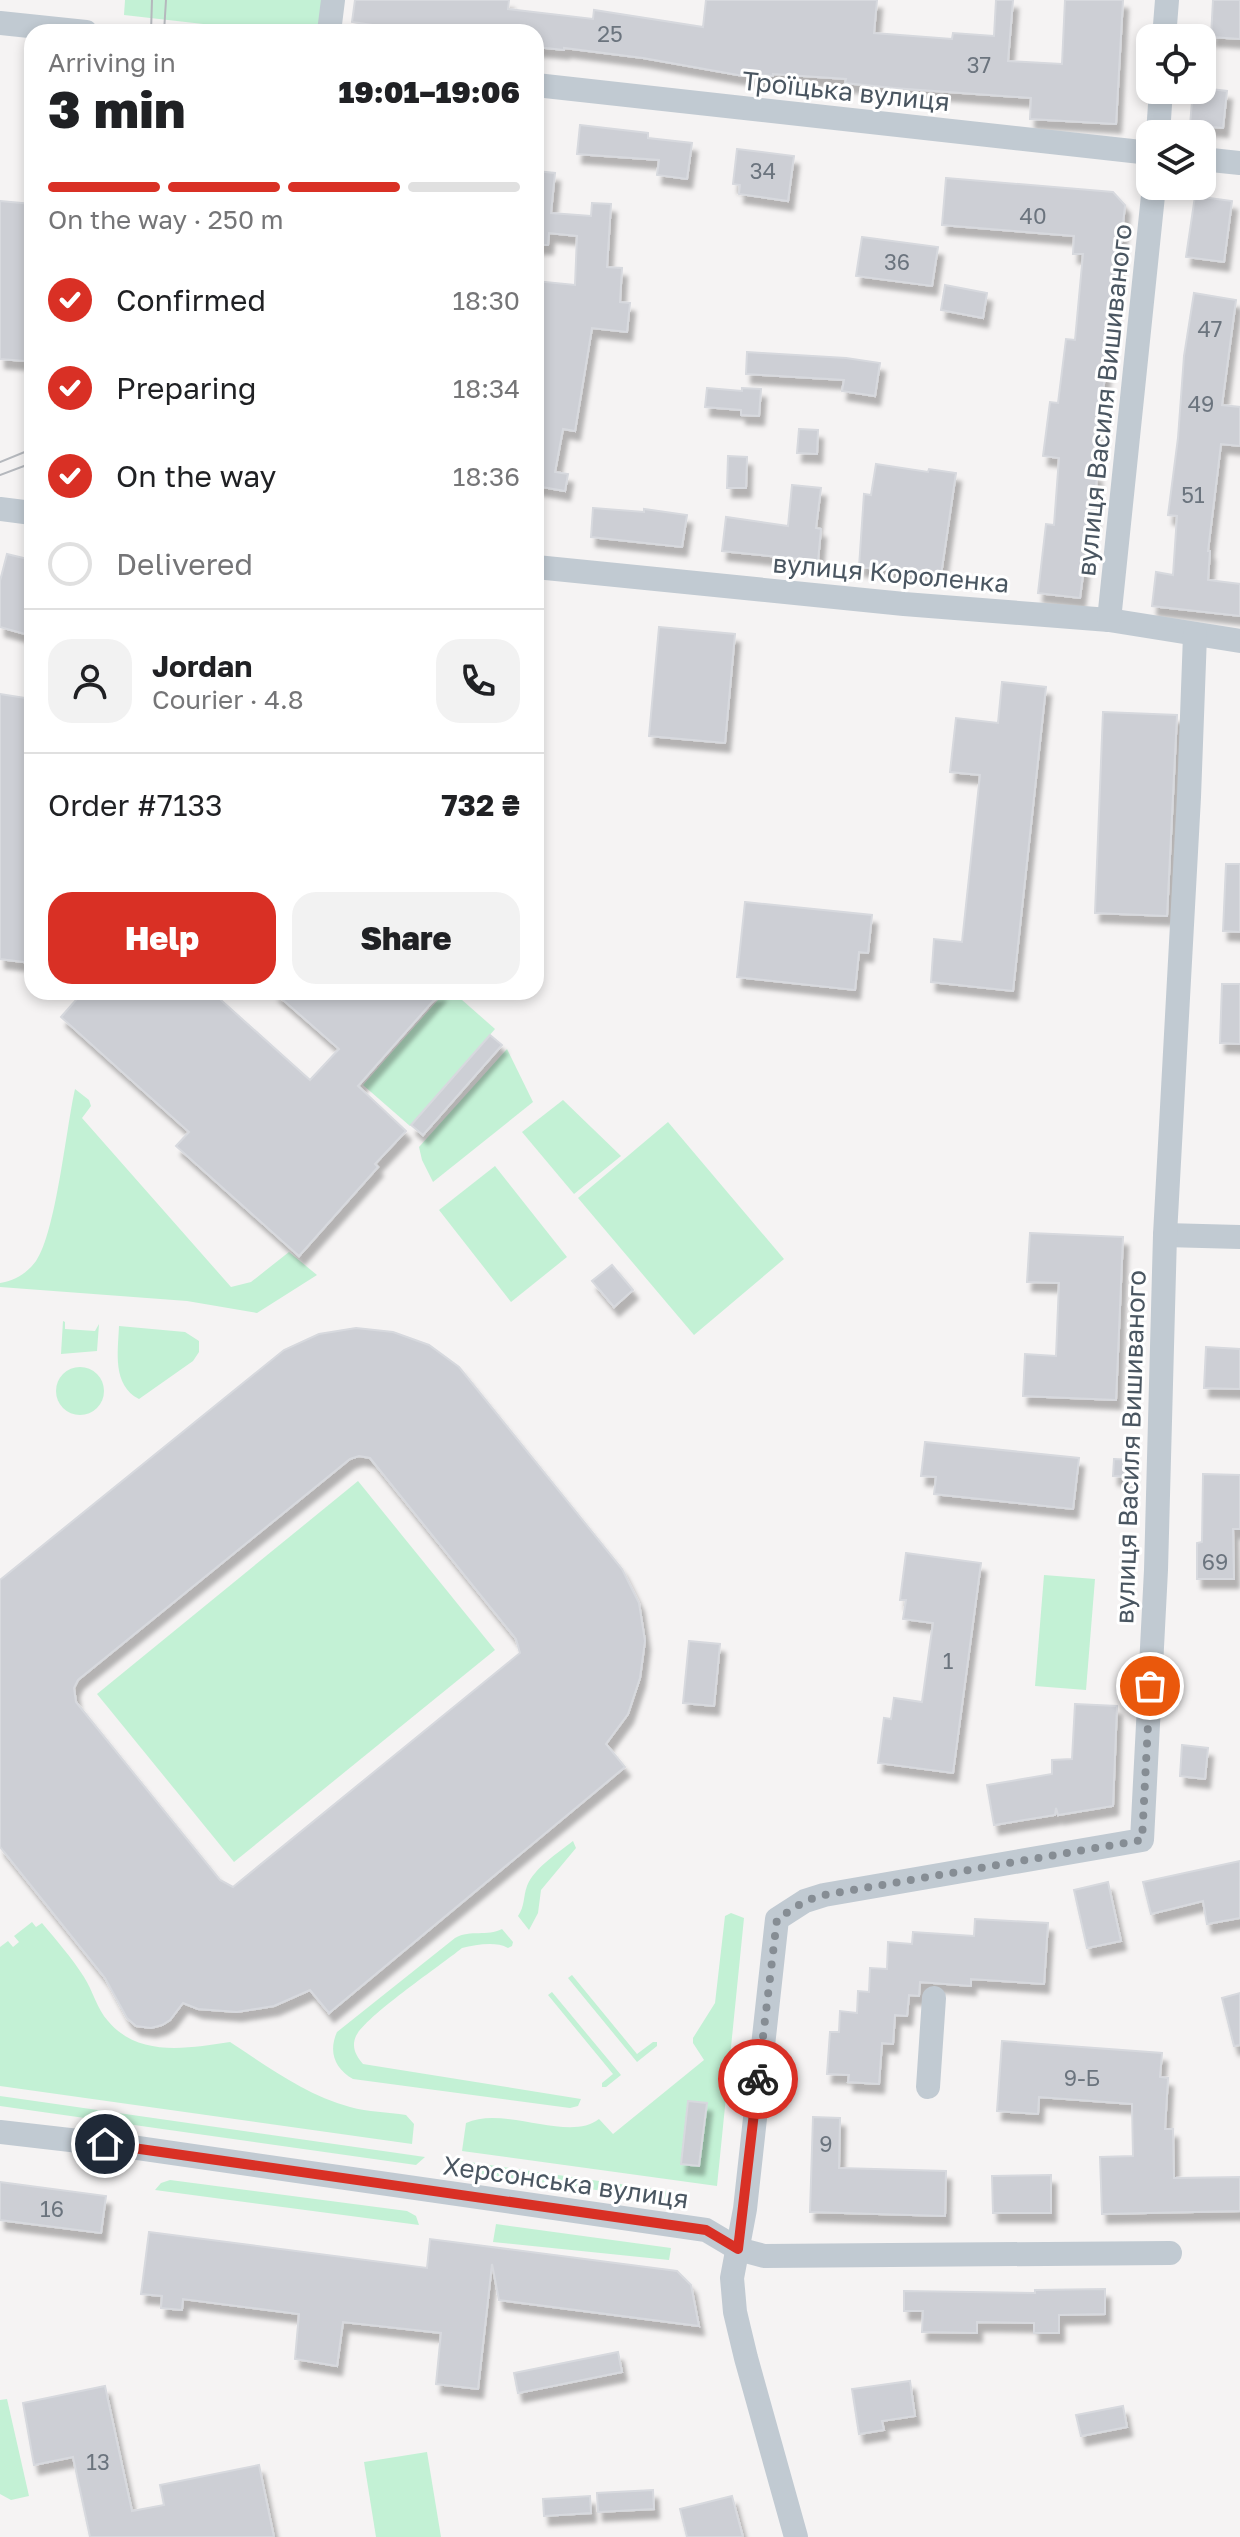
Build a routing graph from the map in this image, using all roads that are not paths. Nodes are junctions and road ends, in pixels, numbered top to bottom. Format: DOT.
graph roads {
  1 [pos="333,0"];
  2 [pos="1167,0"];
  3 [pos="0,23"];
  4 [pos="330,24"];
  5 [pos="1165,24"];
  6 [pos="24,26"];
  7 [pos="544,86"];
  8 [pos="1136,151"];
  9 [pos="1216,160"];
  10 [pos="1240,163"];
  11 [pos="1153,200"];
  12 [pos="0,509"];
  13 [pos="24,512"];
  14 [pos="544,568"];
  15 [pos="1109,620"];
  16 [pos="1195,635"];
  17 [pos="1240,641"];
  18 [pos="1165,1235"];
  19 [pos="1240,1237"];
  20 [pos="934,1998"];
  21 [pos="928,2087"];
  22 [pos="0,2132"];
  23 [pos="738,2249"];
  24 [pos="1170,2253"];
  25 [pos="796,2537"];
  1 -- 4 [label="street"];
  2 -- 5 [label="street"];
  3 -- 6 [label="street"];
  7 -- 8 [label="street, Троїцька вулиця"];
  9 -- 10 [label="street"];
  11 -- 15 [label="street, вулиця Василя Вишиваного"];
  12 -- 13 [label="street"];
  14 -- 15 [label="street, вулиця Короленка"];
  15 -- 16 [label="street, вулиця Короленка"];
  16 -- 17 [label="street, вулиця Короленка"];
  16 -- 18 [label="street, вулиця Василя Вишиваного"];
  18 -- 19 [label="street"];
  18 -- 23 [label="street, вулиця Василя Вишиваного"];
  20 -- 21 [label="street"];
  22 -- 23 [label="street, Херсонська вулиця"];
  23 -- 24 [label="street, Херсонська вулиця"];
  23 -- 25 [label="street"];
}
